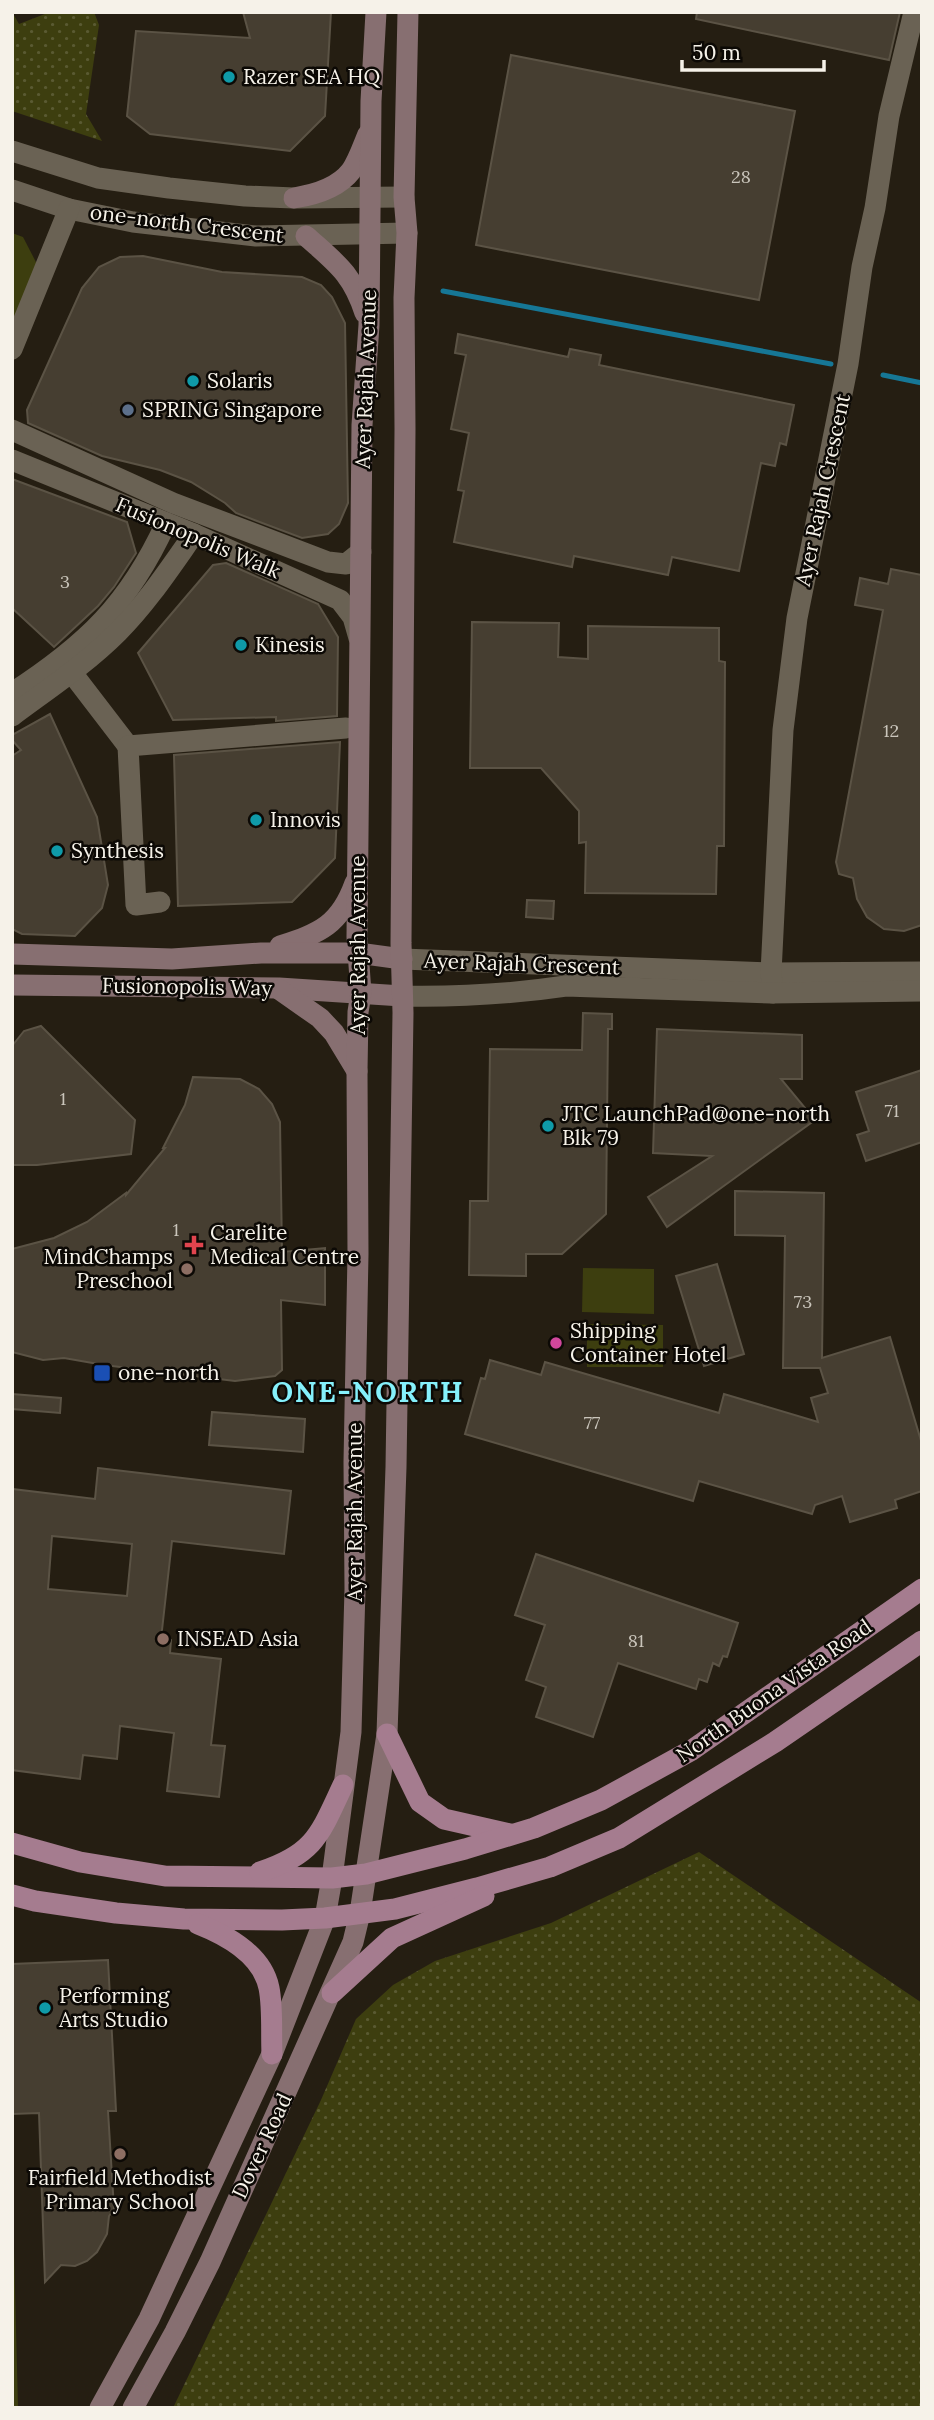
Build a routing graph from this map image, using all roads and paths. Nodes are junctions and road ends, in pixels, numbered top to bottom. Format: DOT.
graph roads {
  1 [pos="376,12"];
  2 [pos="408,12"];
  3 [pos="914,12"];
  4 [pos="372,126"];
  5 [pos="16,152"];
  6 [pos="12,190"];
  7 [pos="404,197"];
  8 [pos="294,198"];
  9 [pos="372,199"];
  10 [pos="69,209"];
  11 [pos="370,233"];
  12 [pos="407,233"];
  13 [pos="306,236"];
  14 [pos="369,325"];
  15 [pos="12,349"];
  16 [pos="12,430"];
  17 [pos="12,460"];
  18 [pos="166,523"];
  19 [pos="194,534"];
  20 [pos="361,552"];
  21 [pos="360,640"];
  22 [pos="72,673"];
  23 [pos="12,693"];
  24 [pos="12,716"];
  25 [pos="346,728"];
  26 [pos="128,746"];
  27 [pos="358,874"];
  28 [pos="160,902"];
  29 [pos="261,953"];
  30 [pos="358,953"];
  31 [pos="12,954"];
  32 [pos="402,959"];
  33 [pos="922,972"];
  34 [pos="772,983"];
  35 [pos="12,985"];
  36 [pos="279,988"];
  37 [pos="922,991"];
  38 [pos="361,993"];
  39 [pos="402,996"];
  40 [pos="442,996"];
  41 [pos="402,1029"];
  42 [pos="357,1071"];
  43 [pos="922,1588"];
  44 [pos="922,1641"];
  45 [pos="387,1734"];
  46 [pos="343,1785"];
  47 [pos="512,1835"];
  48 [pos="12,1843"];
  49 [pos="550,1867"];
  50 [pos="366,1874"];
  51 [pos="244,1877"];
  52 [pos="332,1878"];
  53 [pos="12,1895"];
  54 [pos="360,1913"];
  55 [pos="325,1918"];
  56 [pos="184,1919"];
  57 [pos="332,1993"];
  58 [pos="272,2054"];
  59 [pos="100,2408"];
  60 [pos="133,2408"];
  1 -- 4 [label="street, Ayer Rajah Avenue"];
  2 -- 7 [label="street, Ayer Rajah Avenue"];
  3 -- 34 [label="street, Ayer Rajah Crescent"];
  4 -- 8 [label="street"];
  4 -- 9 [label="street, Ayer Rajah Avenue"];
  5 -- 8 [label="street, one-north Crescent"];
  6 -- 10 [label="street, one-north Crescent"];
  7 -- 9 [label="street, one-north Crescent"];
  7 -- 12 [label="street, Ayer Rajah Avenue"];
  8 -- 9 [label="street, one-north Crescent"];
  9 -- 11 [label="street, Ayer Rajah Avenue"];
  10 -- 13 [label="street, one-north Crescent"];
  10 -- 15 [label="street"];
  11 -- 12 [label="street, one-north Crescent"];
  11 -- 13 [label="street, one-north Crescent"];
  11 -- 14 [label="street, Ayer Rajah Avenue"];
  12 -- 32 [label="street, Ayer Rajah Avenue"];
  13 -- 14 [label="street"];
  14 -- 20 [label="street, Ayer Rajah Avenue"];
  16 -- 20 [label="street, Fusionopolis Walk"];
  17 -- 18 [label="street, Fusionopolis Walk"];
  18 -- 19 [label="street, Fusionopolis Walk"];
  18 -- 23 [label="street"];
  19 -- 21 [label="street, Fusionopolis Walk"];
  19 -- 22 [label="street"];
  20 -- 21 [label="street, Ayer Rajah Avenue"];
  21 -- 27 [label="street, Ayer Rajah Avenue"];
  22 -- 24 [label="street"];
  22 -- 26 [label="street"];
  25 -- 26 [label="street"];
  26 -- 28 [label="street"];
  27 -- 29 [label="street"];
  27 -- 30 [label="street, Ayer Rajah Avenue"];
  29 -- 30 [label="street, Fusionopolis Way"];
  29 -- 31 [label="street, Fusionopolis Way"];
  30 -- 32 [label="street, Ayer Rajah Crescent"];
  30 -- 38 [label="street, Ayer Rajah Avenue"];
  32 -- 34 [label="street, Ayer Rajah Crescent"];
  32 -- 39 [label="street, Ayer Rajah Avenue"];
  33 -- 34 [label="street, Ayer Rajah Crescent"];
  34 -- 37 [label="street, Ayer Rajah Crescent"];
  34 -- 40 [label="street, Ayer Rajah Crescent"];
  35 -- 36 [label="street, Fusionopolis Way"];
  36 -- 38 [label="street, Fusionopolis Way"];
  36 -- 42 [label="street"];
  38 -- 39 [label="street, Ayer Rajah Crescent"];
  38 -- 42 [label="street, Ayer Rajah Avenue"];
  39 -- 40 [label="street, Ayer Rajah Crescent"];
  39 -- 41 [label="street, Ayer Rajah Avenue"];
  40 -- 41 [label="street"];
  41 -- 45 [label="street, Ayer Rajah Avenue"];
  42 -- 46 [label="street, Ayer Rajah Avenue"];
  43 -- 47 [label="main road, North Buona Vista Road"];
  44 -- 49 [label="main road, North Buona Vista Road"];
  45 -- 47 [label="main road"];
  45 -- 50 [label="street, Ayer Rajah Avenue"];
  46 -- 51 [label="main road"];
  46 -- 52 [label="street, Ayer Rajah Avenue"];
  47 -- 50 [label="main road, North Buona Vista Road"];
  48 -- 51 [label="main road, North Buona Vista Road"];
  49 -- 54 [label="main road, North Buona Vista Road"];
  49 -- 57 [label="main road"];
  50 -- 52 [label="main road, North Buona Vista Road"];
  50 -- 54 [label="street, Dover Road"];
  51 -- 52 [label="main road, North Buona Vista Road"];
  52 -- 55 [label="street, Dover Road"];
  53 -- 56 [label="main road, North Buona Vista Road"];
  54 -- 55 [label="main road, North Buona Vista Road"];
  54 -- 57 [label="street, Dover Road"];
  55 -- 56 [label="main road, North Buona Vista Road"];
  55 -- 58 [label="street, Dover Road"];
  56 -- 58 [label="main road"];
  57 -- 60 [label="street, Dover Road"];
  58 -- 59 [label="street, Dover Road"];
}
